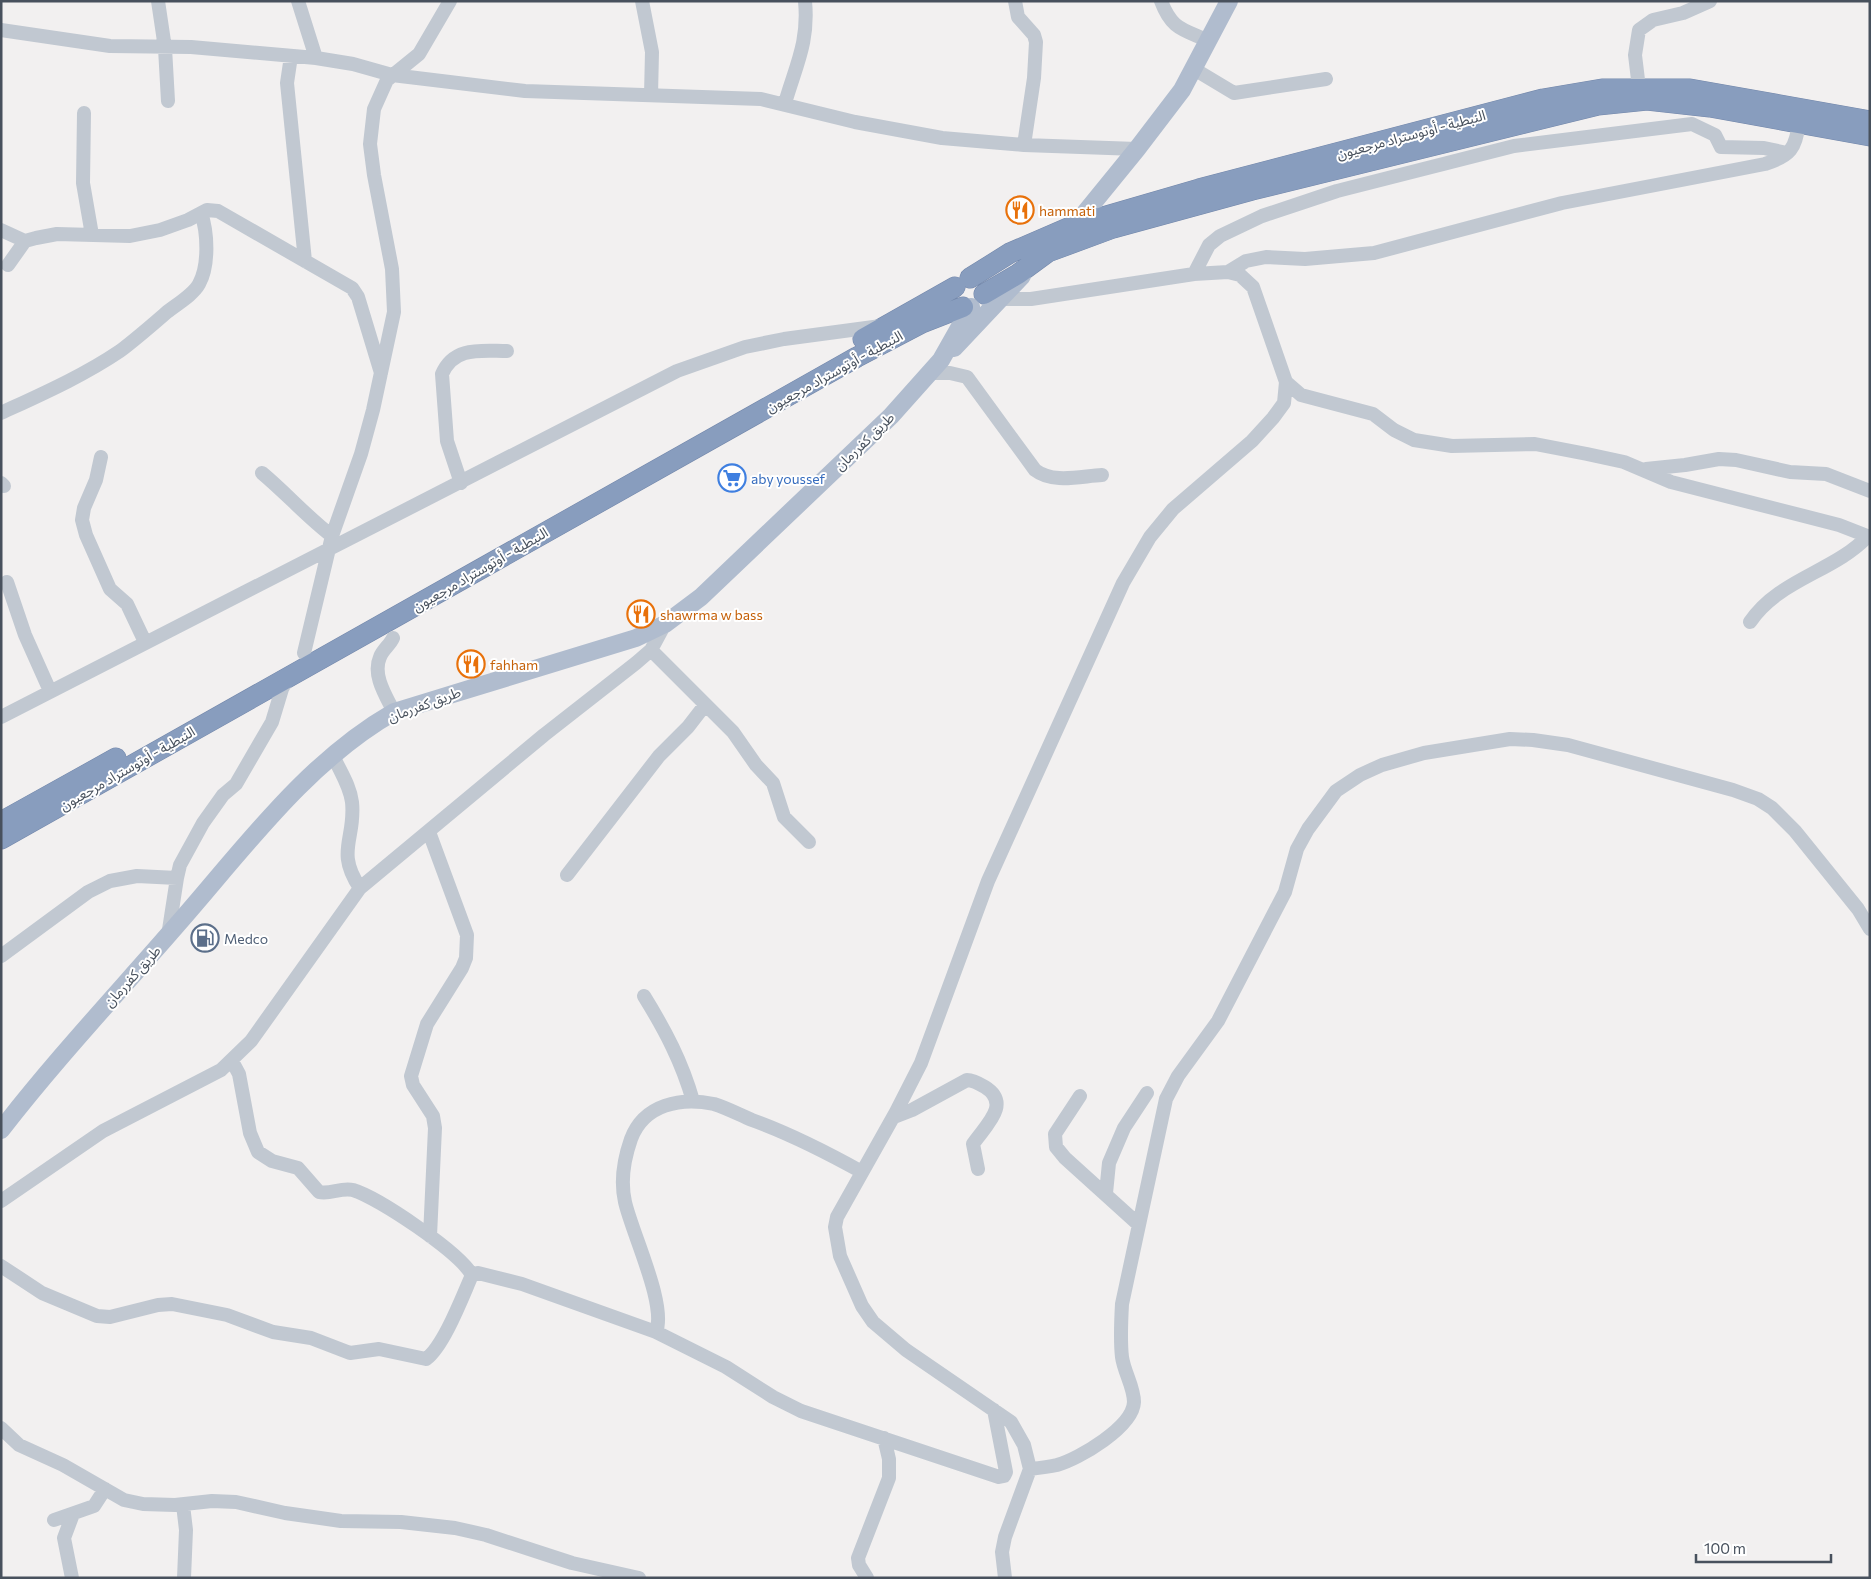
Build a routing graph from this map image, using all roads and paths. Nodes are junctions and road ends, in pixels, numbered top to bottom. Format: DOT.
graph roads {
  1 [pos="158,1"];
  2 [pos="298,1"];
  3 [pos="450,1"];
  4 [pos="642,1"];
  5 [pos="805,1"];
  6 [pos="1015,1"];
  7 [pos="1161,1"];
  8 [pos="1229,1"];
  9 [pos="1710,1"];
  10 [pos="1,30"];
  11 [pos="1210,41"];
  12 [pos="165,48"];
  13 [pos="291,56"];
  14 [pos="316,58"];
  15 [pos="1194,69"];
  16 [pos="392,75"];
  17 [pos="1326,79"];
  18 [pos="1639,88"];
  19 [pos="651,96"];
  20 [pos="168,101"];
  21 [pos="785,103"];
  22 [pos="84,113"];
  23 [pos="1802,116"];
  24 [pos="1870,121"];
  25 [pos="1870,136"];
  26 [pos="1024,145"];
  27 [pos="1138,149"];
  28 [pos="1787,153"];
  29 [pos="1332,171"];
  30 [pos="1337,191"];
  31 [pos="202,213"];
  32 [pos="1075,225"];
  33 [pos="1,230"];
  34 [pos="92,235"];
  35 [pos="25,242"];
  36 [pos="1042,257"];
  37 [pos="305,261"];
  38 [pos="8,265"];
  39 [pos="1228,272"];
  40 [pos="1194,274"];
  41 [pos="963,283"];
  42 [pos="980,301"];
  43 [pos="888,325"];
  44 [pos="507,351"];
  45 [pos="935,367"];
  46 [pos="381,374"];
  47 [pos="1286,382"];
  48 [pos="1,413"];
  49 [pos="101,457"];
  50 [pos="1642,469"];
  51 [pos="262,472"];
  52 [pos="1102,475"];
  53 [pos="461,483"];
  54 [pos="1870,491"];
  55 [pos="1869,537"];
  56 [pos="331,543"];
  57 [pos="7,582"];
  58 [pos="1750,622"];
  59 [pos="665,624"];
  60 [pos="393,638"];
  61 [pos="145,642"];
  62 [pos="651,650"];
  63 [pos="304,653"];
  64 [pos="290,675"];
  65 [pos="50,690"];
  66 [pos="705,705"];
  67 [pos="394,712"];
  68 [pos="1,717"];
  69 [pos="333,755"];
  70 [pos="1,822"];
  71 [pos="429,832"];
  72 [pos="1,839"];
  73 [pos="809,842"];
  74 [pos="566,875"];
  75 [pos="177,878"];
  76 [pos="360,888"];
  77 [pos="1870,929"];
  78 [pos="168,936"];
  79 [pos="1,956"];
  80 [pos="644,996"];
  81 [pos="232,1061"];
  82 [pos="1147,1093"];
  83 [pos="1080,1096"];
  84 [pos="693,1101"];
  85 [pos="894,1117"];
  86 [pos="1,1130"];
  87 [pos="978,1169"];
  88 [pos="862,1172"];
  89 [pos="1106,1193"];
  90 [pos="1,1201"];
  91 [pos="1138,1224"];
  92 [pos="430,1236"];
  93 [pos="1,1266"];
  94 [pos="472,1275"];
  95 [pos="656,1332"];
  96 [pos="994,1410"];
  97 [pos="1,1428"];
  98 [pos="884,1438"];
  99 [pos="1030,1469"];
  100 [pos="104,1489"];
  101 [pos="183,1505"];
  102 [pos="73,1514"];
  103 [pos="54,1520"];
  104 [pos="590,1567"];
  105 [pos="72,1578"];
  106 [pos="184,1578"];
  107 [pos="579,1578"];
  108 [pos="639,1578"];
  109 [pos="867,1578"];
  110 [pos="1005,1578"];
  1 -- 12 [label="street"];
  2 -- 14 [label="street"];
  3 -- 16 [label="street"];
  4 -- 19 [label="street"];
  5 -- 21 [label="street"];
  6 -- 26 [label="street"];
  7 -- 11 [label="street"];
  8 -- 11 [label="main road"];
  9 -- 18 [label="street"];
  10 -- 12 [label="street"];
  11 -- 15 [label="main road"];
  12 -- 13 [label="street"];
  12 -- 20 [label="street"];
  13 -- 14 [label="street"];
  13 -- 37 [label="street"];
  14 -- 16 [label="street"];
  15 -- 17 [label="street"];
  15 -- 27 [label="main road"];
  16 -- 19 [label="street"];
  16 -- 46 [label="street"];
  18 -- 23 [label="highway, النبطية - أوتوستراد مرجعيون"];
  18 -- 32 [label="highway, النبطية - أوتوستراد مرجعيون"];
  19 -- 21 [label="street"];
  21 -- 26 [label="street"];
  22 -- 34 [label="street"];
  23 -- 24 [label="highway, النبطية - أوتوستراد مرجعيون"];
  23 -- 25 [label="highway, النبطية - أوتوستراد مرجعيون"];
  23 -- 28 [label="street"];
  23 -- 29 [label="highway, النبطية - أوتوستراد مرجعيون"];
  26 -- 27 [label="street"];
  27 -- 32 [label="main road"];
  28 -- 30 [label="street"];
  28 -- 39 [label="street"];
  29 -- 30 [label="street"];
  29 -- 36 [label="highway, النبطية - أوتوستراد مرجعيون"];
  30 -- 40 [label="street"];
  31 -- 34 [label="street"];
  31 -- 37 [label="street"];
  31 -- 48 [label="street"];
  32 -- 36 [label="main road"];
  32 -- 41 [label="highway, النبطية - أوتوستراد مرجعيون"];
  33 -- 35 [label="street"];
  34 -- 35 [label="street"];
  35 -- 38 [label="street"];
  36 -- 42 [label="highway, النبطية - أوتوستراد مرجعيون"];
  37 -- 46 [label="street"];
  39 -- 40 [label="street"];
  39 -- 47 [label="street"];
  40 -- 42 [label="street"];
  41 -- 42 [label="highway"];
  41 -- 42 [label="highway"];
  41 -- 43 [label="highway, النبطية - أوتوستراد مرجعيون"];
  42 -- 45 [label="main road, طريق كفررمان"];
  42 -- 45 [label="main road"];
  42 -- 64 [label="highway, النبطية - أوتوستراد مرجعيون"];
  43 -- 53 [label="street"];
  43 -- 63 [label="highway, النبطية - أوتوستراد مرجعيون"];
  44 -- 53 [label="street"];
  45 -- 52 [label="street"];
  45 -- 59 [label="main road, طريق كفررمان"];
  46 -- 56 [label="street"];
  47 -- 50 [label="street"];
  47 -- 85 [label="street"];
  49 -- 61 [label="street"];
  50 -- 54 [label="street"];
  50 -- 55 [label="street"];
  51 -- 56 [label="street"];
  53 -- 56 [label="street"];
  55 -- 58 [label="street"];
  56 -- 61 [label="street"];
  56 -- 63 [label="street"];
  57 -- 65 [label="street"];
  59 -- 62 [label="street"];
  59 -- 67 [label="main road, طريق كفررمان"];
  60 -- 67 [label="street"];
  61 -- 65 [label="street"];
  62 -- 66 [label="street"];
  62 -- 71 [label="street"];
  63 -- 70 [label="highway, النبطية - أوتوستراد مرجعيون"];
  64 -- 72 [label="highway, النبطية - أوتوستراد مرجعيون"];
  64 -- 75 [label="street"];
  65 -- 68 [label="street"];
  66 -- 73 [label="street"];
  66 -- 74 [label="street"];
  67 -- 69 [label="main road, طريق كفررمان"];
  69 -- 76 [label="street"];
  69 -- 78 [label="main road, طريق كفررمان"];
  71 -- 76 [label="street"];
  71 -- 92 [label="street"];
  75 -- 78 [label="street"];
  75 -- 79 [label="street"];
  76 -- 81 [label="street"];
  77 -- 91 [label="street"];
  78 -- 86 [label="main road, طريق كفررمان"];
  80 -- 84 [label="street"];
  81 -- 90 [label="street"];
  81 -- 92 [label="street"];
  82 -- 89 [label="street"];
  83 -- 89 [label="street"];
  84 -- 88 [label="street"];
  84 -- 95 [label="street"];
  85 -- 87 [label="street"];
  85 -- 88 [label="street"];
  88 -- 96 [label="street"];
  89 -- 91 [label="street"];
  91 -- 99 [label="street"];
  92 -- 94 [label="street"];
  93 -- 94 [label="street"];
  94 -- 95 [label="street"];
  95 -- 98 [label="street"];
  96 -- 98 [label="street"];
  96 -- 99 [label="street"];
  97 -- 100 [label="street"];
  98 -- 109 [label="street"];
  99 -- 110 [label="street"];
  100 -- 101 [label="street"];
  100 -- 102 [label="street"];
  101 -- 104 [label="street"];
  101 -- 106 [label="street"];
  102 -- 103 [label="street"];
  102 -- 105 [label="street"];
  104 -- 107 [label="street"];
  104 -- 108 [label="street"];
}
